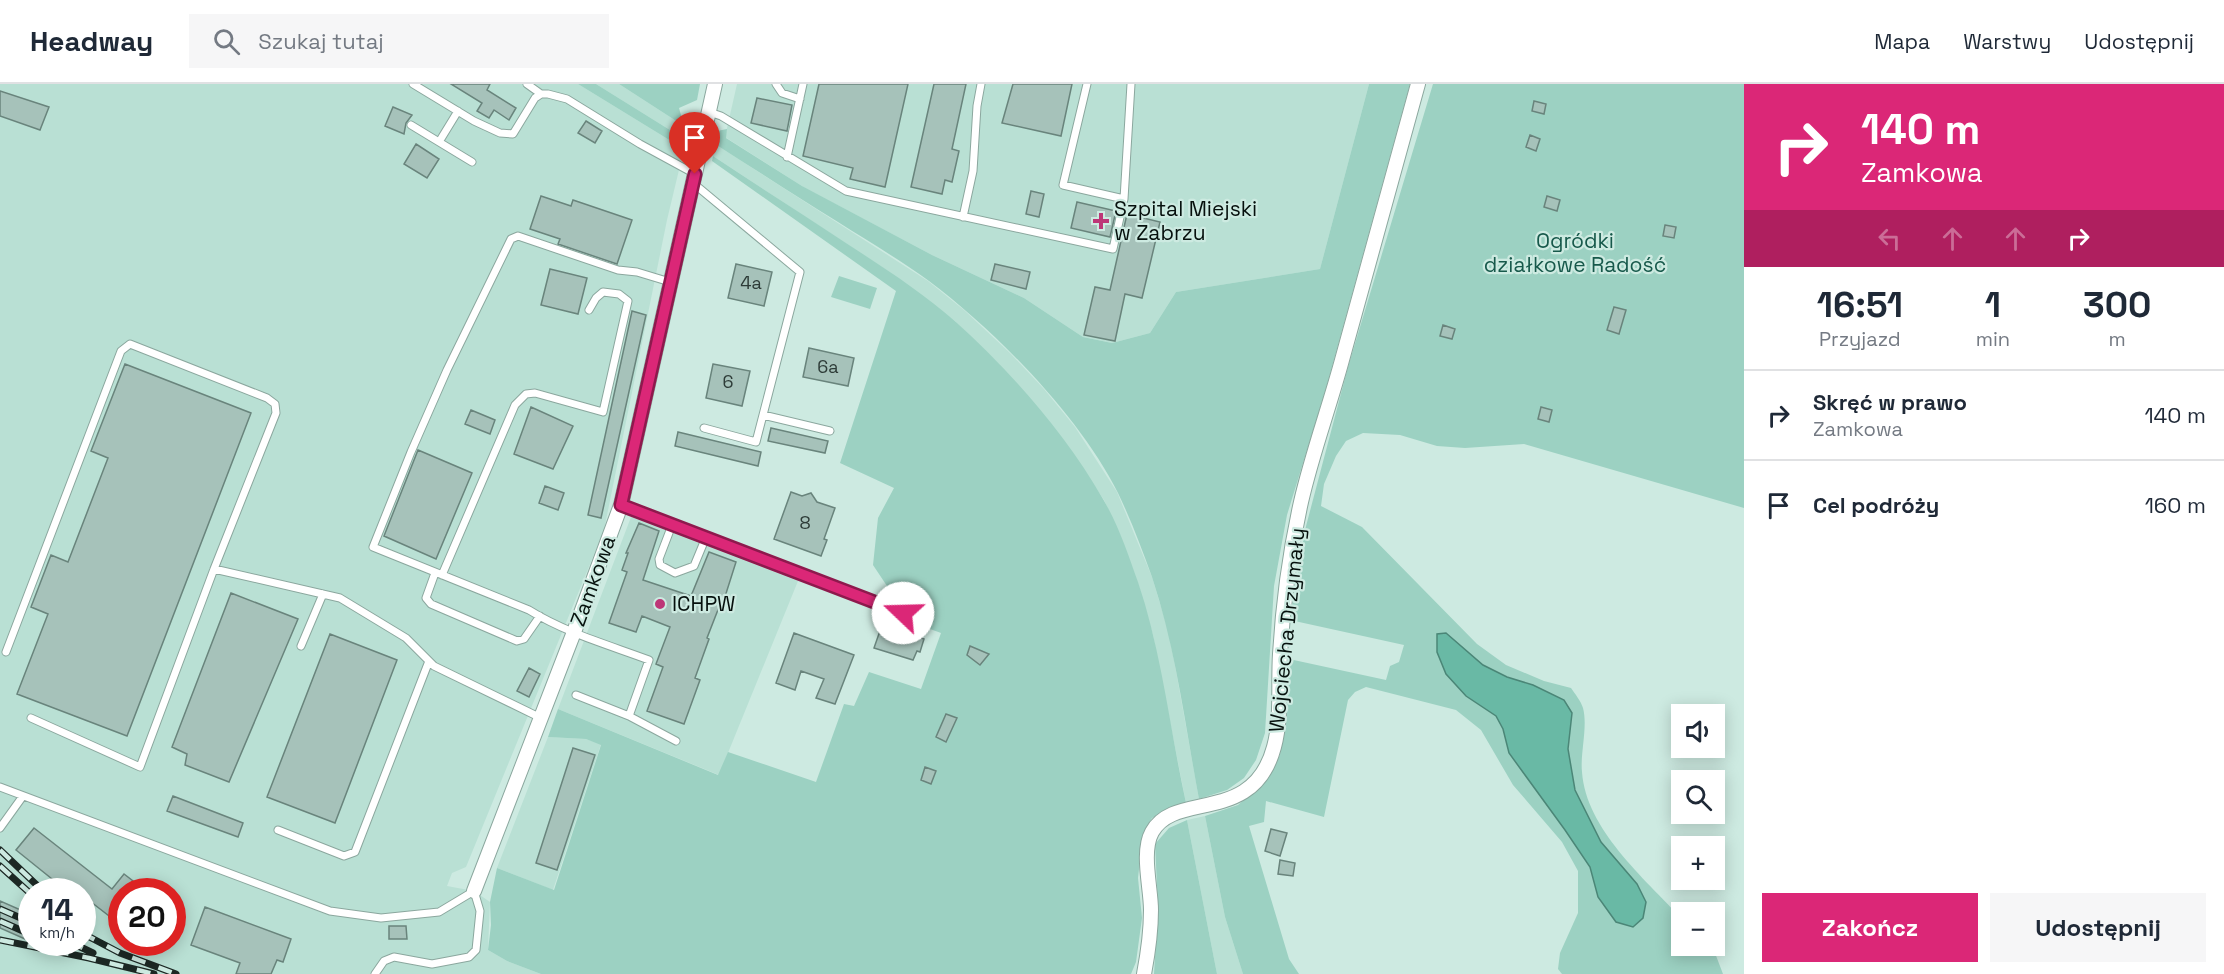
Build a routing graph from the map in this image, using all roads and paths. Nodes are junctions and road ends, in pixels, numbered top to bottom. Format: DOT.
graph roads {
  1 [pos="413,84"];
  2 [pos="527,84"];
  3 [pos="715,84"];
  4 [pos="776,84"];
  5 [pos="803,84"];
  6 [pos="981,84"];
  7 [pos="1087,84"];
  8 [pos="1131,84"];
  9 [pos="1418,84"];
  10 [pos="541,94"];
  11 [pos="800,99"];
  12 [pos="458,111"];
  13 [pos="709,112"];
  14 [pos="411,125"];
  15 [pos="439,142"];
  16 [pos="787,157"];
  17 [pos="472,162"];
  18 [pos="694,178"];
  19 [pos="1124,199"];
  20 [pos="963,218"];
  21 [pos="670,282"];
  22 [pos="589,309"];
  23 [pos="763,415"];
  24 [pos="704,428"];
  25 [pos="830,431"];
  26 [pos="621,505"];
  27 [pos="672,525"];
  28 [pos="706,537"];
  29 [pos="214,569"];
  30 [pos="439,574"];
  31 [pos="323,594"];
  32 [pos="903,613"];
  33 [pos="540,616"];
  34 [pos="574,632"];
  35 [pos="301,646"];
  36 [pos="6,652"];
  37 [pos="429,661"];
  38 [pos="576,695"];
  39 [pos="628,716"];
  40 [pos="31,718"];
  41 [pos="541,718"];
  42 [pos="676,741"];
  43 [pos="0,787"];
  44 [pos="22,796"];
  45 [pos="0,828"];
  46 [pos="278,830"];
  47 [pos="474,891"];
  48 [pos="375,974"];
  49 [pos="1144,974"];
  1 -- 12 [label="lane"];
  2 -- 10 [label="lane"];
  3 -- 13 [label="street, Zamkowa"];
  4 -- 11 [label="lane"];
  5 -- 11 [label="lane"];
  6 -- 20 [label="lane"];
  7 -- 19 [label="lane"];
  8 -- 19 [label="lane"];
  9 -- 49 [label="street, Wojciecha Drzymały"];
  10 -- 12 [label="lane"];
  10 -- 18 [label="lane"];
  11 -- 16 [label="lane"];
  12 -- 15 [label="lane"];
  13 -- 16 [label="lane"];
  13 -- 18 [label="street, Zamkowa"];
  14 -- 15 [label="lane"];
  15 -- 17 [label="lane"];
  16 -- 20 [label="lane"];
  18 -- 21 [label="street, Zamkowa"];
  18 -- 23 [label="lane"];
  19 -- 20 [label="lane"];
  21 -- 26 [label="street, Zamkowa"];
  21 -- 30 [label="lane"];
  22 -- 30 [label="lane"];
  23 -- 24 [label="lane"];
  23 -- 25 [label="lane"];
  26 -- 27 [label="lane"];
  26 -- 34 [label="street, Zamkowa"];
  27 -- 28 [label="lane"];
  27 -- 28 [label="lane"];
  28 -- 32 [label="lane"];
  29 -- 31 [label="lane"];
  29 -- 36 [label="lane"];
  29 -- 40 [label="lane"];
  30 -- 33 [label="lane"];
  30 -- 33 [label="lane"];
  31 -- 35 [label="lane"];
  31 -- 37 [label="lane"];
  33 -- 34 [label="lane"];
  34 -- 39 [label="lane"];
  34 -- 41 [label="street, Zamkowa"];
  37 -- 41 [label="lane"];
  37 -- 46 [label="lane"];
  38 -- 39 [label="lane"];
  39 -- 42 [label="lane"];
  41 -- 47 [label="street, Zamkowa"];
  43 -- 44 [label="lane"];
  44 -- 45 [label="lane"];
  44 -- 47 [label="lane"];
  47 -- 48 [label="lane"];
}
